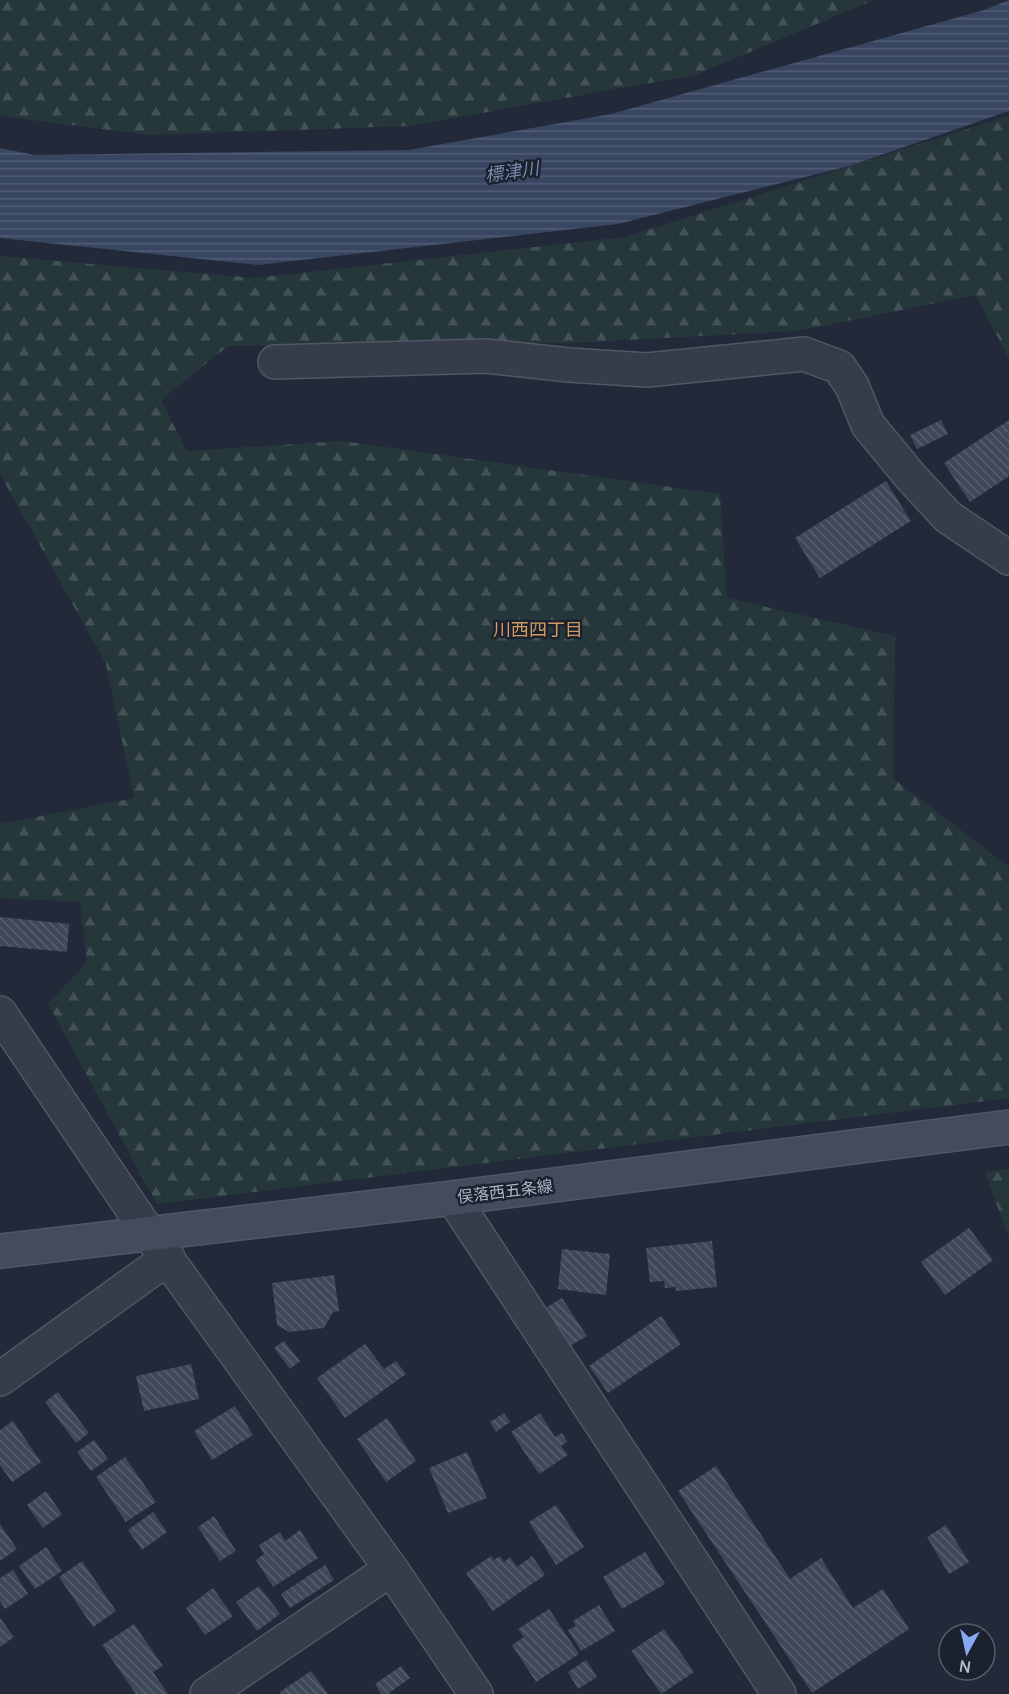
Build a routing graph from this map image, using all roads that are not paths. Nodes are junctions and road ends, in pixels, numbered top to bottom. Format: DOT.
graph roads {
  1 [pos="275,362"];
  2 [pos="1009,558"];
  3 [pos="0,1013"];
  4 [pos="1009,1127"];
  5 [pos="453,1198"];
  6 [pos="148,1232"];
  7 [pos="0,1251"];
  8 [pos="168,1258"];
  9 [pos="0,1379"];
  10 [pos="391,1569"];
  11 [pos="207,1694"];
  12 [pos="476,1694"];
  13 [pos="779,1694"];
  1 -- 2 [label="street"];
  3 -- 6 [label="street"];
  4 -- 5 [label="main road, 俣落西五条線"];
  5 -- 6 [label="main road, 俣落西五条線"];
  5 -- 13 [label="street"];
  6 -- 7 [label="main road, 俣落西五条線"];
  6 -- 8 [label="street"];
  8 -- 9 [label="street"];
  8 -- 10 [label="street"];
  10 -- 11 [label="street"];
  10 -- 12 [label="street"];
}
